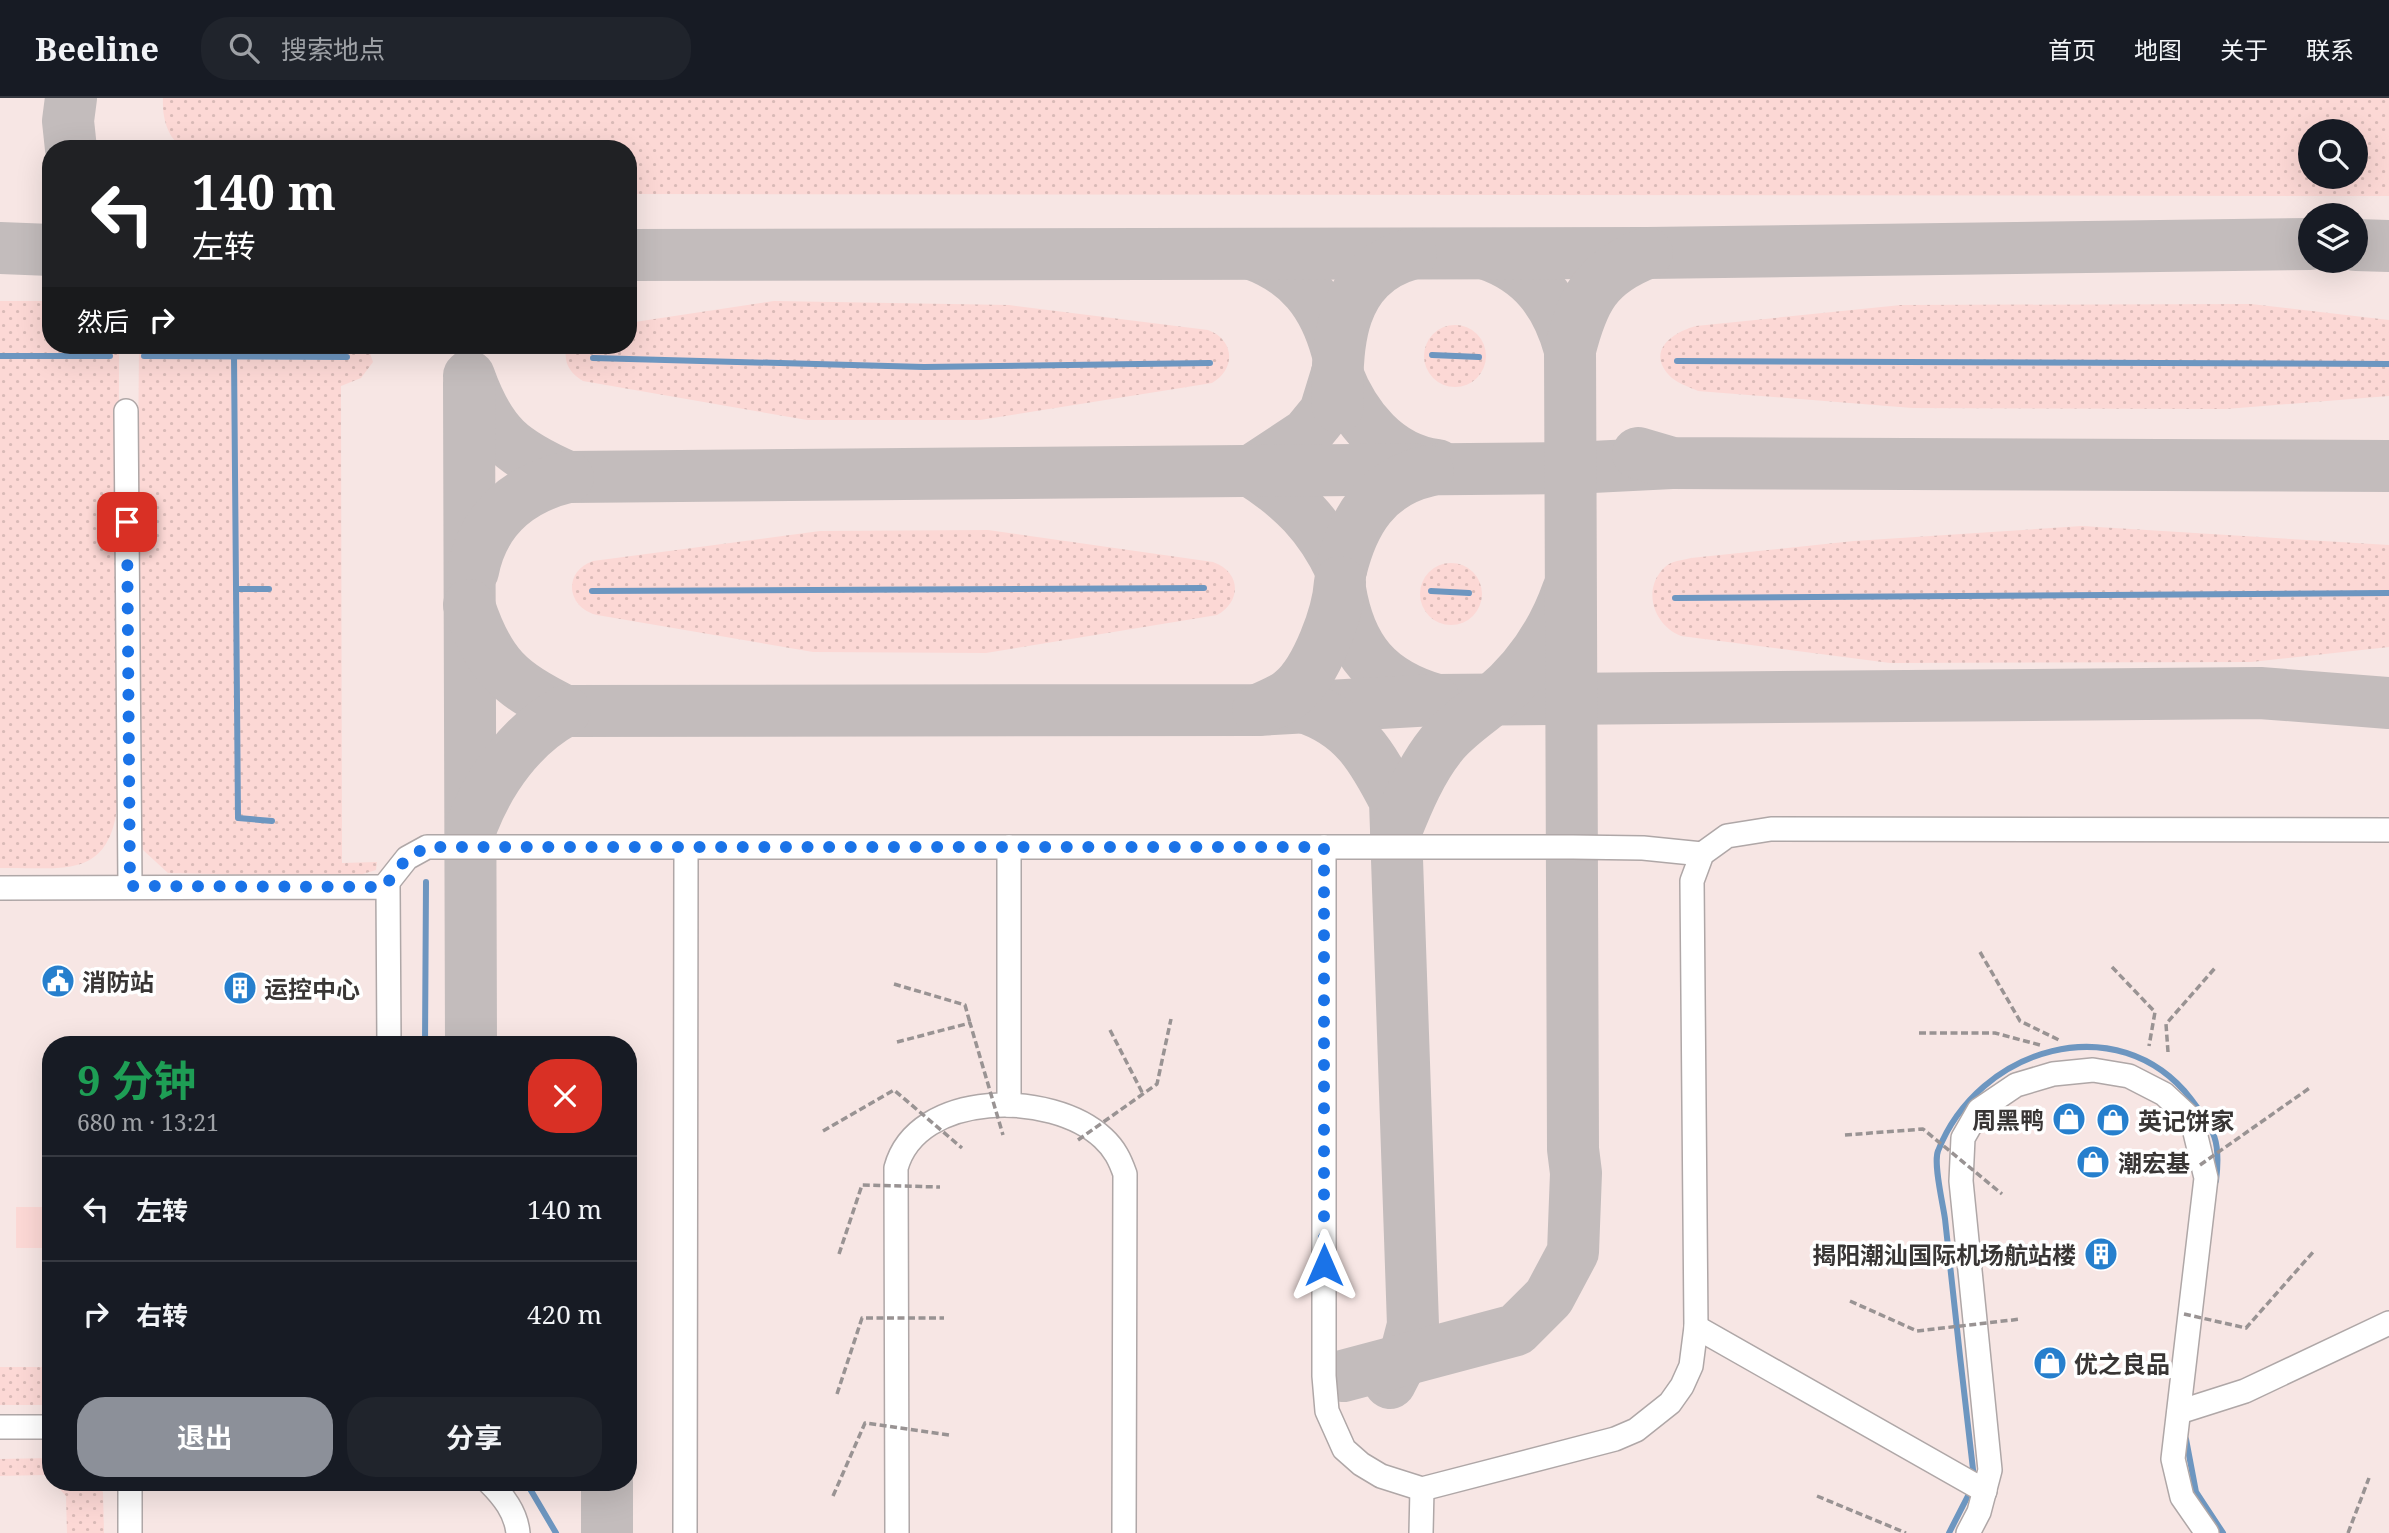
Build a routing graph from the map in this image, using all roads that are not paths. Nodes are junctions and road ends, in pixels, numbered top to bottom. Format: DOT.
graph roads {
  1 [pos="126,411"];
  2 [pos="2389,830"];
  3 [pos="1009,847"];
  4 [pos="1324,847"];
  5 [pos="686,849"];
  6 [pos="1702,854"];
  7 [pos="130,886"];
  8 [pos="384,887"];
  9 [pos="0,888"];
  10 [pos="390,1036"];
  11 [pos="1009,1105"];
  12 [pos="2389,1323"];
  13 [pos="1696,1327"];
  14 [pos="2179,1412"];
  15 [pos="0,1427"];
  16 [pos="42,1427"];
  17 [pos="1422,1489"];
  18 [pos="130,1491"];
  19 [pos="497,1491"];
  20 [pos="1985,1491"];
  21 [pos="130,1533"];
  22 [pos="519,1533"];
  23 [pos="685,1533"];
  24 [pos="897,1533"];
  25 [pos="1124,1533"];
  26 [pos="1421,1533"];
  27 [pos="1968,1533"];
  28 [pos="2207,1533"];
  1 -- 7 [label="street"];
  2 -- 6 [label="street"];
  3 -- 4 [label="street"];
  3 -- 5 [label="street"];
  3 -- 11 [label="street"];
  4 -- 6 [label="street"];
  4 -- 17 [label="street"];
  5 -- 8 [label="street"];
  5 -- 23 [label="street"];
  6 -- 13 [label="street"];
  7 -- 8 [label="street"];
  7 -- 9 [label="street"];
  8 -- 10 [label="street"];
  11 -- 24 [label="street"];
  11 -- 25 [label="street"];
  12 -- 14 [label="street"];
  13 -- 17 [label="street"];
  13 -- 20 [label="street"];
  14 -- 20 [label="street"];
  14 -- 28 [label="street"];
  15 -- 16 [label="street"];
  17 -- 26 [label="street"];
  18 -- 21 [label="street"];
  19 -- 22 [label="street"];
  20 -- 27 [label="street"];
}
